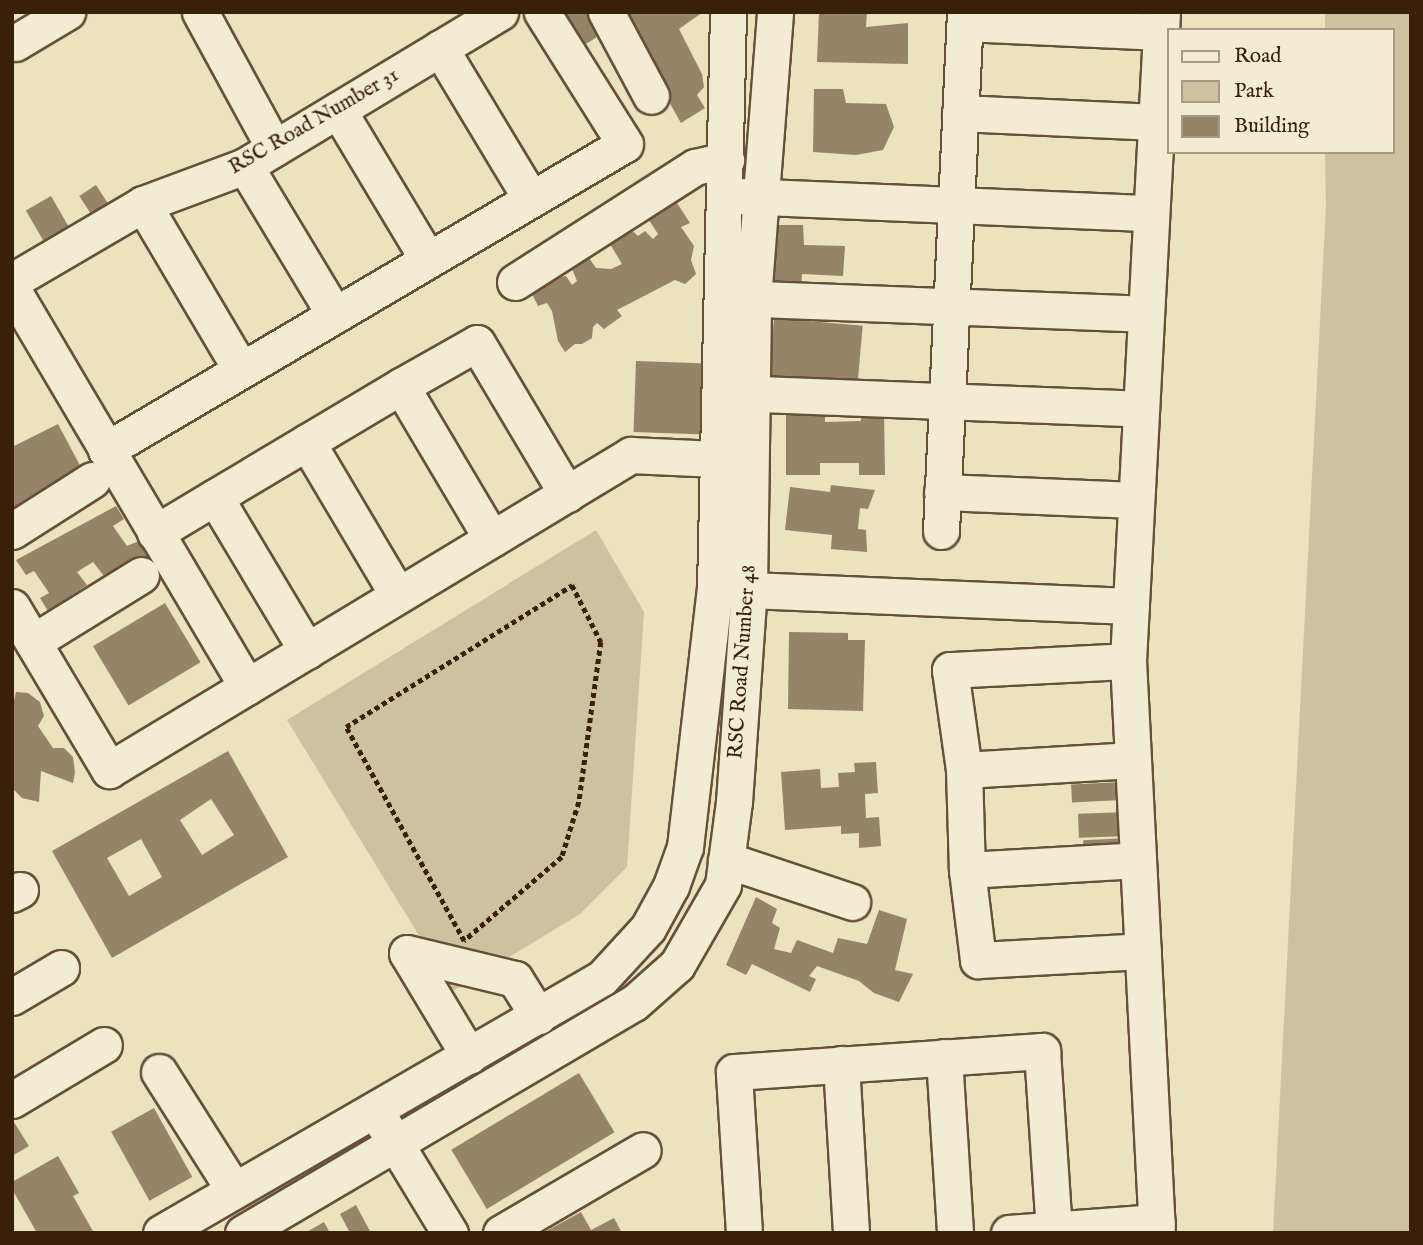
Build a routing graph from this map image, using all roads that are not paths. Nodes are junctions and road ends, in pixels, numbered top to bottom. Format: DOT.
graph roads {
  1 [pos="68,12"];
  2 [pos="200,12"];
  3 [pos="499,12"];
  4 [pos="542,12"];
  5 [pos="606,12"];
  6 [pos="728,12"];
  7 [pos="775,12"];
  8 [pos="965,18"];
  9 [pos="1161,22"];
  10 [pos="15,43"];
  11 [pos="440,48"];
  12 [pos="651,96"];
  13 [pos="338,110"];
  14 [pos="960,113"];
  15 [pos="1156,122"];
  16 [pos="259,157"];
  17 [pos="726,160"];
  18 [pos="726,195"];
  19 [pos="762,197"];
  20 [pos="531,199"];
  21 [pos="143,204"];
  22 [pos="956,205"];
  23 [pos="1151,213"];
  24 [pos="428,260"];
  25 [pos="12,281"];
  26 [pos="516,282"];
  27 [pos="12,289"];
  28 [pos="737,298"];
  29 [pos="951,306"];
  30 [pos="1146,314"];
  31 [pos="335,315"];
  32 [pos="242,370"];
  33 [pos="401,386"];
  34 [pos="737,393"];
  35 [pos="947,401"];
  36 [pos="1141,409"];
  37 [pos="307,442"];
  38 [pos="716,459"];
  39 [pos="99,465"];
  40 [pos="942,492"];
  41 [pos="567,494"];
  42 [pos="215,497"];
  43 [pos="1136,500"];
  44 [pos="12,531"];
  45 [pos="941,531"];
  46 [pos="155,533"];
  47 [pos="492,539"];
  48 [pos="141,575"];
  49 [pos="732,589"];
  50 [pos="398,596"];
  51 [pos="1131,606"];
  52 [pos="12,607"];
  53 [pos="33,642"];
  54 [pos="307,651"];
  55 [pos="1128,661"];
  56 [pos="247,687"];
  57 [pos="1133,760"];
  58 [pos="964,770"];
  59 [pos="726,860"];
  60 [pos="1138,860"];
  61 [pos="967,870"];
  62 [pos="852,902"];
  63 [pos="1143,951"];
  64 [pos="61,968"];
  65 [pos="12,997"];
  66 [pos="538,1016"];
  67 [pos="104,1045"];
  68 [pos="469,1056"];
  69 [pos="944,1057"];
  70 [pos="841,1064"];
  71 [pos="159,1072"];
  72 [pos="12,1100"];
  73 [pos="374,1108"];
  74 [pos="396,1143"];
  75 [pos="643,1150"];
  76 [pos="234,1190"];
  77 [pos="1157,1227"];
  78 [pos="258,1229"];
  79 [pos="1054,1231"];
  80 [pos="161,1233"];
  81 [pos="450,1233"];
  82 [pos="501,1233"];
  83 [pos="744,1233"];
  84 [pos="851,1233"];
  85 [pos="955,1233"];
  86 [pos="1009,1233"];
  1 -- 10 [label="street"];
  2 -- 16 [label="street"];
  3 -- 11 [label="street, RSC Road Number 31"];
  4 -- 20 [label="street"];
  5 -- 12 [label="street"];
  6 -- 17 [label="street, RSC Road Number 48"];
  7 -- 19 [label="street, RSC Road Number 48"];
  8 -- 9 [label="street"];
  8 -- 14 [label="street"];
  9 -- 15 [label="street"];
  11 -- 13 [label="street, RSC Road Number 31"];
  11 -- 20 [label="street"];
  13 -- 16 [label="street, RSC Road Number 31"];
  13 -- 24 [label="street"];
  14 -- 15 [label="street"];
  14 -- 22 [label="street"];
  15 -- 23 [label="street"];
  16 -- 21 [label="street, RSC Road Number 31"];
  16 -- 31 [label="street"];
  17 -- 18 [label="street, RSC Road Number 48"];
  17 -- 26 [label="street"];
  18 -- 19 [label="street"];
  18 -- 28 [label="street, RSC Road Number 48"];
  19 -- 22 [label="street"];
  19 -- 28 [label="street, RSC Road Number 48"];
  20 -- 24 [label="street"];
  21 -- 25 [label="street, RSC Road Number 31"];
  21 -- 32 [label="street"];
  22 -- 23 [label="street"];
  22 -- 29 [label="street"];
  23 -- 30 [label="street"];
  24 -- 31 [label="street"];
  27 -- 39 [label="street"];
  28 -- 29 [label="street"];
  28 -- 34 [label="street, RSC Road Number 48"];
  29 -- 30 [label="street"];
  29 -- 35 [label="street"];
  30 -- 36 [label="street"];
  31 -- 32 [label="street"];
  32 -- 39 [label="street"];
  33 -- 37 [label="street"];
  33 -- 41 [label="street"];
  33 -- 47 [label="street"];
  34 -- 35 [label="street"];
  34 -- 38 [label="street, RSC Road Number 48"];
  34 -- 49 [label="street, RSC Road Number 48"];
  35 -- 36 [label="street"];
  35 -- 40 [label="street"];
  36 -- 43 [label="street"];
  37 -- 42 [label="street"];
  37 -- 50 [label="street"];
  38 -- 41 [label="street"];
  38 -- 49 [label="street, RSC Road Number 48"];
  39 -- 44 [label="street"];
  39 -- 46 [label="street"];
  40 -- 43 [label="street"];
  40 -- 45 [label="street"];
  41 -- 47 [label="street"];
  42 -- 46 [label="street"];
  42 -- 54 [label="street"];
  43 -- 51 [label="street"];
  46 -- 56 [label="street"];
  47 -- 50 [label="street"];
  48 -- 53 [label="street"];
  49 -- 51 [label="street"];
  49 -- 59 [label="street, RSC Road Number 48"];
  49 -- 66 [label="street, RSC Road Number 48"];
  50 -- 54 [label="street"];
  51 -- 55 [label="street"];
  52 -- 53 [label="street"];
  53 -- 56 [label="street"];
  54 -- 56 [label="street"];
  55 -- 57 [label="street"];
  55 -- 58 [label="street"];
  57 -- 58 [label="street"];
  57 -- 60 [label="street"];
  58 -- 61 [label="street"];
  59 -- 62 [label="street"];
  59 -- 74 [label="street, RSC Road Number 48"];
  60 -- 61 [label="street"];
  60 -- 63 [label="street"];
  61 -- 63 [label="street"];
  63 -- 77 [label="street"];
  64 -- 65 [label="street"];
  66 -- 68 [label="street, RSC Road Number 48"];
  66 -- 68 [label="street"];
  67 -- 72 [label="street"];
  68 -- 73 [label="street, RSC Road Number 48"];
  69 -- 70 [label="street"];
  69 -- 79 [label="street"];
  69 -- 85 [label="street"];
  70 -- 83 [label="street"];
  70 -- 84 [label="street"];
  71 -- 76 [label="street"];
  73 -- 74 [label="street"];
  73 -- 76 [label="street, RSC Road Number 48"];
  74 -- 78 [label="street, RSC Road Number 48"];
  74 -- 81 [label="street"];
  75 -- 82 [label="street"];
  76 -- 80 [label="street, RSC Road Number 48"];
  77 -- 79 [label="street"];
  79 -- 86 [label="street"];
}
